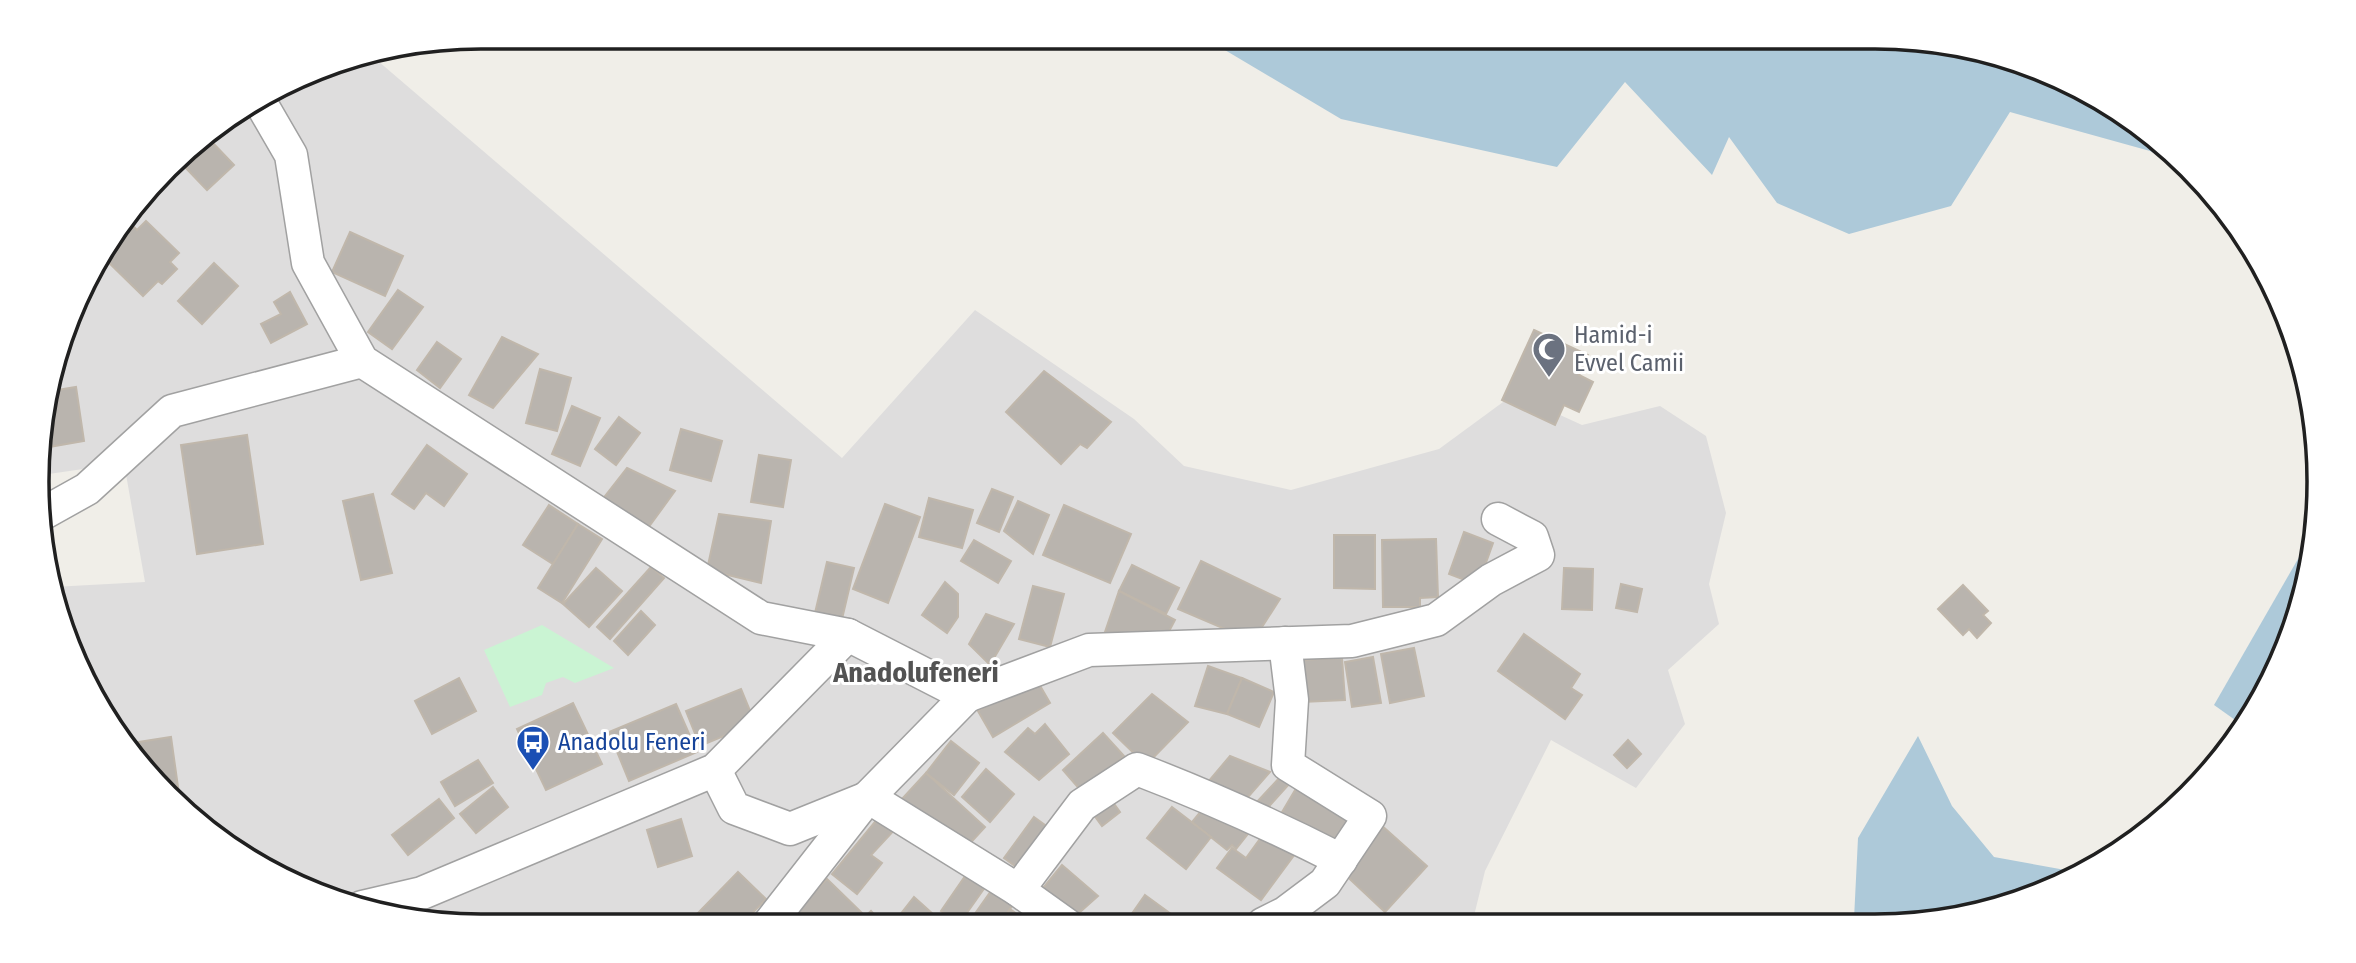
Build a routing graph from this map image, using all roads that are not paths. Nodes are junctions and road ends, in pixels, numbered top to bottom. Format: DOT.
graph roads {
  1 [pos="264,108"];
  2 [pos="362,361"];
  3 [pos="50,510"];
  4 [pos="1499,519"];
  5 [pos="848,635"];
  6 [pos="1284,643"];
  7 [pos="967,696"];
  8 [pos="715,770"];
  9 [pos="868,797"];
  10 [pos="1341,860"];
  11 [pos="1018,890"];
  12 [pos="381,902"];
  13 [pos="777,914"];
  14 [pos="1051,914"];
  15 [pos="1283,914"];
  1 -- 2 [label="street"];
  2 -- 3 [label="street"];
  2 -- 5 [label="street"];
  4 -- 6 [label="street"];
  5 -- 7 [label="street"];
  5 -- 8 [label="street"];
  6 -- 7 [label="street"];
  6 -- 10 [label="street"];
  7 -- 9 [label="street"];
  8 -- 9 [label="street"];
  8 -- 12 [label="street"];
  9 -- 11 [label="street"];
  9 -- 13 [label="street"];
  10 -- 11 [label="street"];
  10 -- 15 [label="street"];
  11 -- 14 [label="street"];
}
